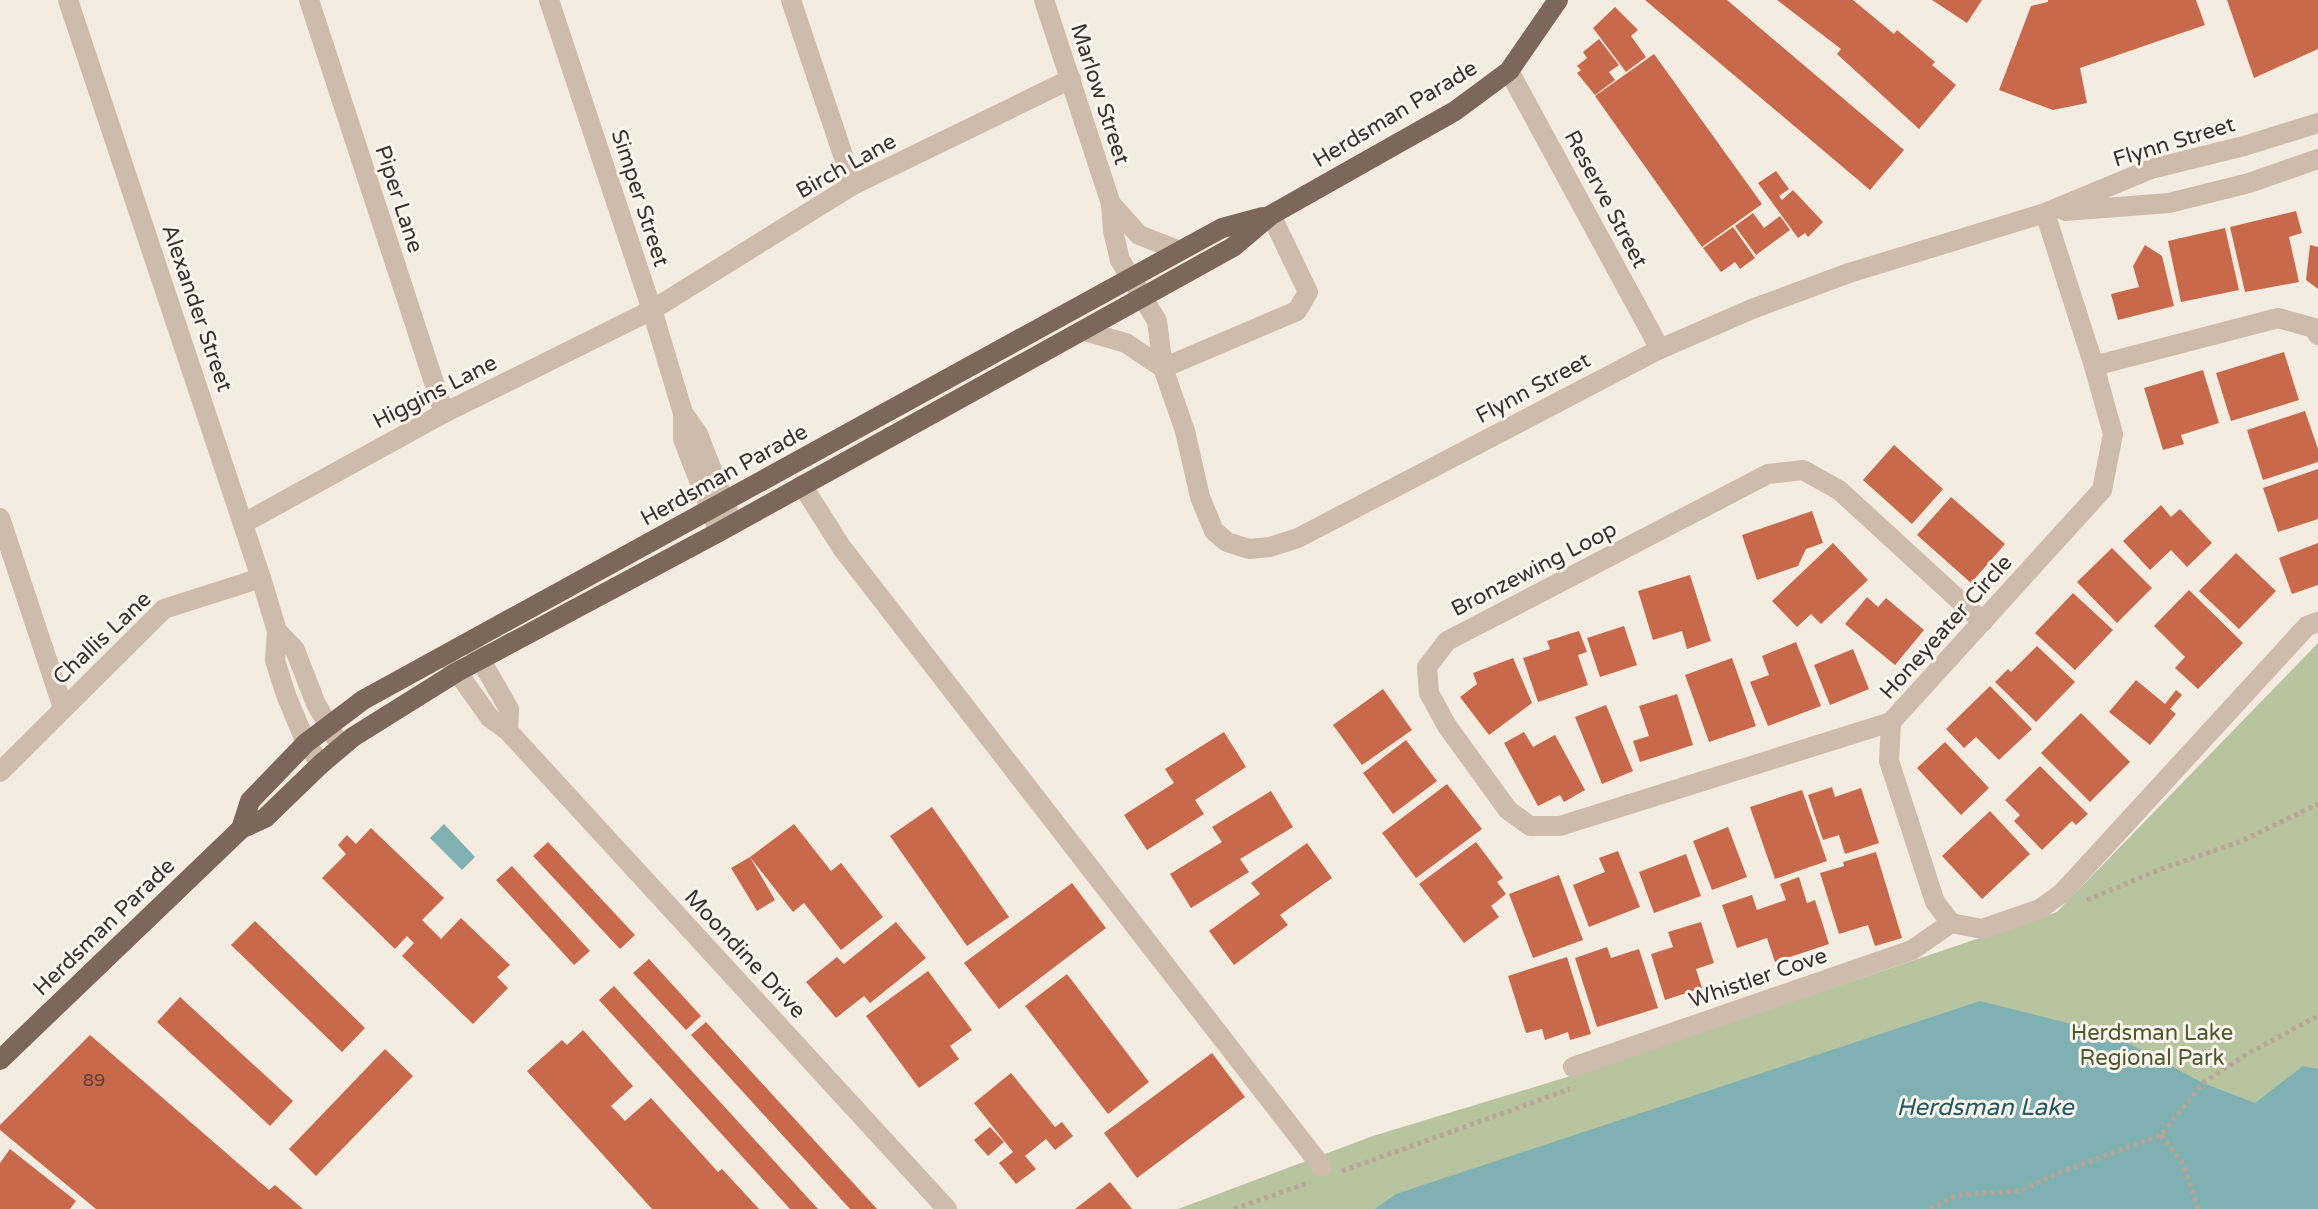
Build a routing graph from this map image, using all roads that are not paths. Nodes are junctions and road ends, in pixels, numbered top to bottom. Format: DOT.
graph roads {
  1 [pos="68,0"];
  2 [pos="309,0"];
  3 [pos="549,0"];
  4 [pos="791,0"];
  5 [pos="1044,0"];
  6 [pos="1558,0"];
  7 [pos="1509,71"];
  8 [pos="1071,79"];
  9 [pos="2318,123"];
  10 [pos="2318,159"];
  11 [pos="853,185"];
  12 [pos="1111,204"];
  13 [pos="2045,213"];
  14 [pos="1271,215"];
  15 [pos="1180,251"];
  16 [pos="1133,277"];
  17 [pos="1144,298"];
  18 [pos="652,310"];
  19 [pos="1084,331"];
  20 [pos="2318,335"];
  21 [pos="1660,349"];
  22 [pos="2094,366"];
  23 [pos="1163,368"];
  24 [pos="444,413"];
  25 [pos="802,485"];
  26 [pos="717,505"];
  27 [pos="0,518"];
  28 [pos="244,523"];
  29 [pos="726,528"];
  30 [pos="261,578"];
  31 [pos="1983,622"];
  32 [pos="2318,622"];
  33 [pos="277,631"];
  34 [pos="476,651"];
  35 [pos="452,664"];
  36 [pos="63,708"];
  37 [pos="1891,722"];
  38 [pos="328,726"];
  39 [pos="508,731"];
  40 [pos="306,743"];
  41 [pos="341,747"];
  42 [pos="321,764"];
  43 [pos="0,772"];
  44 [pos="241,829"];
  45 [pos="1951,923"];
  46 [pos="0,1060"];
  47 [pos="1573,1067"];
  48 [pos="1322,1167"];
  49 [pos="947,1209"];
  1 -- 28 [label="street, Alexander Street"];
  2 -- 24 [label="street, Piper Lane"];
  3 -- 18 [label="street, Simper Street"];
  4 -- 11 [label="street"];
  5 -- 8 [label="street, Marlow Street"];
  6 -- 7 [label="main road, Herdsman Parade"];
  7 -- 14 [label="main road, Herdsman Parade"];
  7 -- 21 [label="street, Reserve Street"];
  8 -- 11 [label="street, Birch Lane"];
  8 -- 12 [label="street, Marlow Street"];
  9 -- 13 [label="street, Flynn Street"];
  10 -- 13 [label="street, Flynn Street"];
  11 -- 18 [label="street, Birch Lane"];
  12 -- 15 [label="street, Marlow Street"];
  12 -- 16 [label="street, Marlow Street"];
  13 -- 21 [label="street, Flynn Street"];
  13 -- 22 [label="street, Honeyeater Circle"];
  14 -- 15 [label="main road, Herdsman Parade"];
  14 -- 17 [label="main road, Herdsman Parade"];
  14 -- 23 [label="street"];
  15 -- 16 [label="main road, Herdsman Parade"];
  16 -- 17 [label="street, Flynn Street"];
  16 -- 26 [label="main road, Herdsman Parade"];
  17 -- 19 [label="main road, Herdsman Parade"];
  17 -- 23 [label="street, Flynn Street"];
  18 -- 24 [label="street, Higgins Lane"];
  18 -- 26 [label="street, Simper Street"];
  19 -- 23 [label="street"];
  19 -- 25 [label="main road, Herdsman Parade"];
  20 -- 22 [label="street"];
  21 -- 23 [label="street, Flynn Street"];
  22 -- 31 [label="street, Honeyeater Circle"];
  24 -- 28 [label="street, Higgins Lane"];
  25 -- 29 [label="main road, Herdsman Parade"];
  25 -- 48 [label="street"];
  26 -- 29 [label="street, Simper Street"];
  26 -- 34 [label="main road, Herdsman Parade"];
  27 -- 36 [label="street"];
  28 -- 30 [label="street, Alexander Street"];
  29 -- 34 [label="main road, Herdsman Parade"];
  30 -- 33 [label="street, Alexander Street"];
  30 -- 36 [label="street, Challis Lane"];
  31 -- 37 [label="street, Honeyeater Circle"];
  31 -- 37 [label="street, Bronzewing Loop"];
  32 -- 45 [label="street"];
  33 -- 38 [label="street, Alexander Street"];
  33 -- 40 [label="street, Alexander Street"];
  34 -- 35 [label="main road, Herdsman Parade"];
  34 -- 39 [label="street"];
  35 -- 38 [label="main road, Herdsman Parade"];
  35 -- 39 [label="street, Moondine Drive"];
  35 -- 41 [label="main road, Herdsman Parade"];
  36 -- 43 [label="street, Challis Lane"];
  37 -- 45 [label="street, Honeyeater Circle"];
  38 -- 40 [label="main road, Herdsman Parade"];
  38 -- 41 [label="street, Alexander Street"];
  39 -- 49 [label="street, Moondine Drive"];
  40 -- 42 [label="street, Alexander Street"];
  40 -- 44 [label="main road, Herdsman Parade"];
  41 -- 42 [label="main road, Herdsman Parade"];
  42 -- 44 [label="main road, Herdsman Parade"];
  44 -- 46 [label="main road, Herdsman Parade"];
  45 -- 47 [label="street, Whistler Cove"];
}
